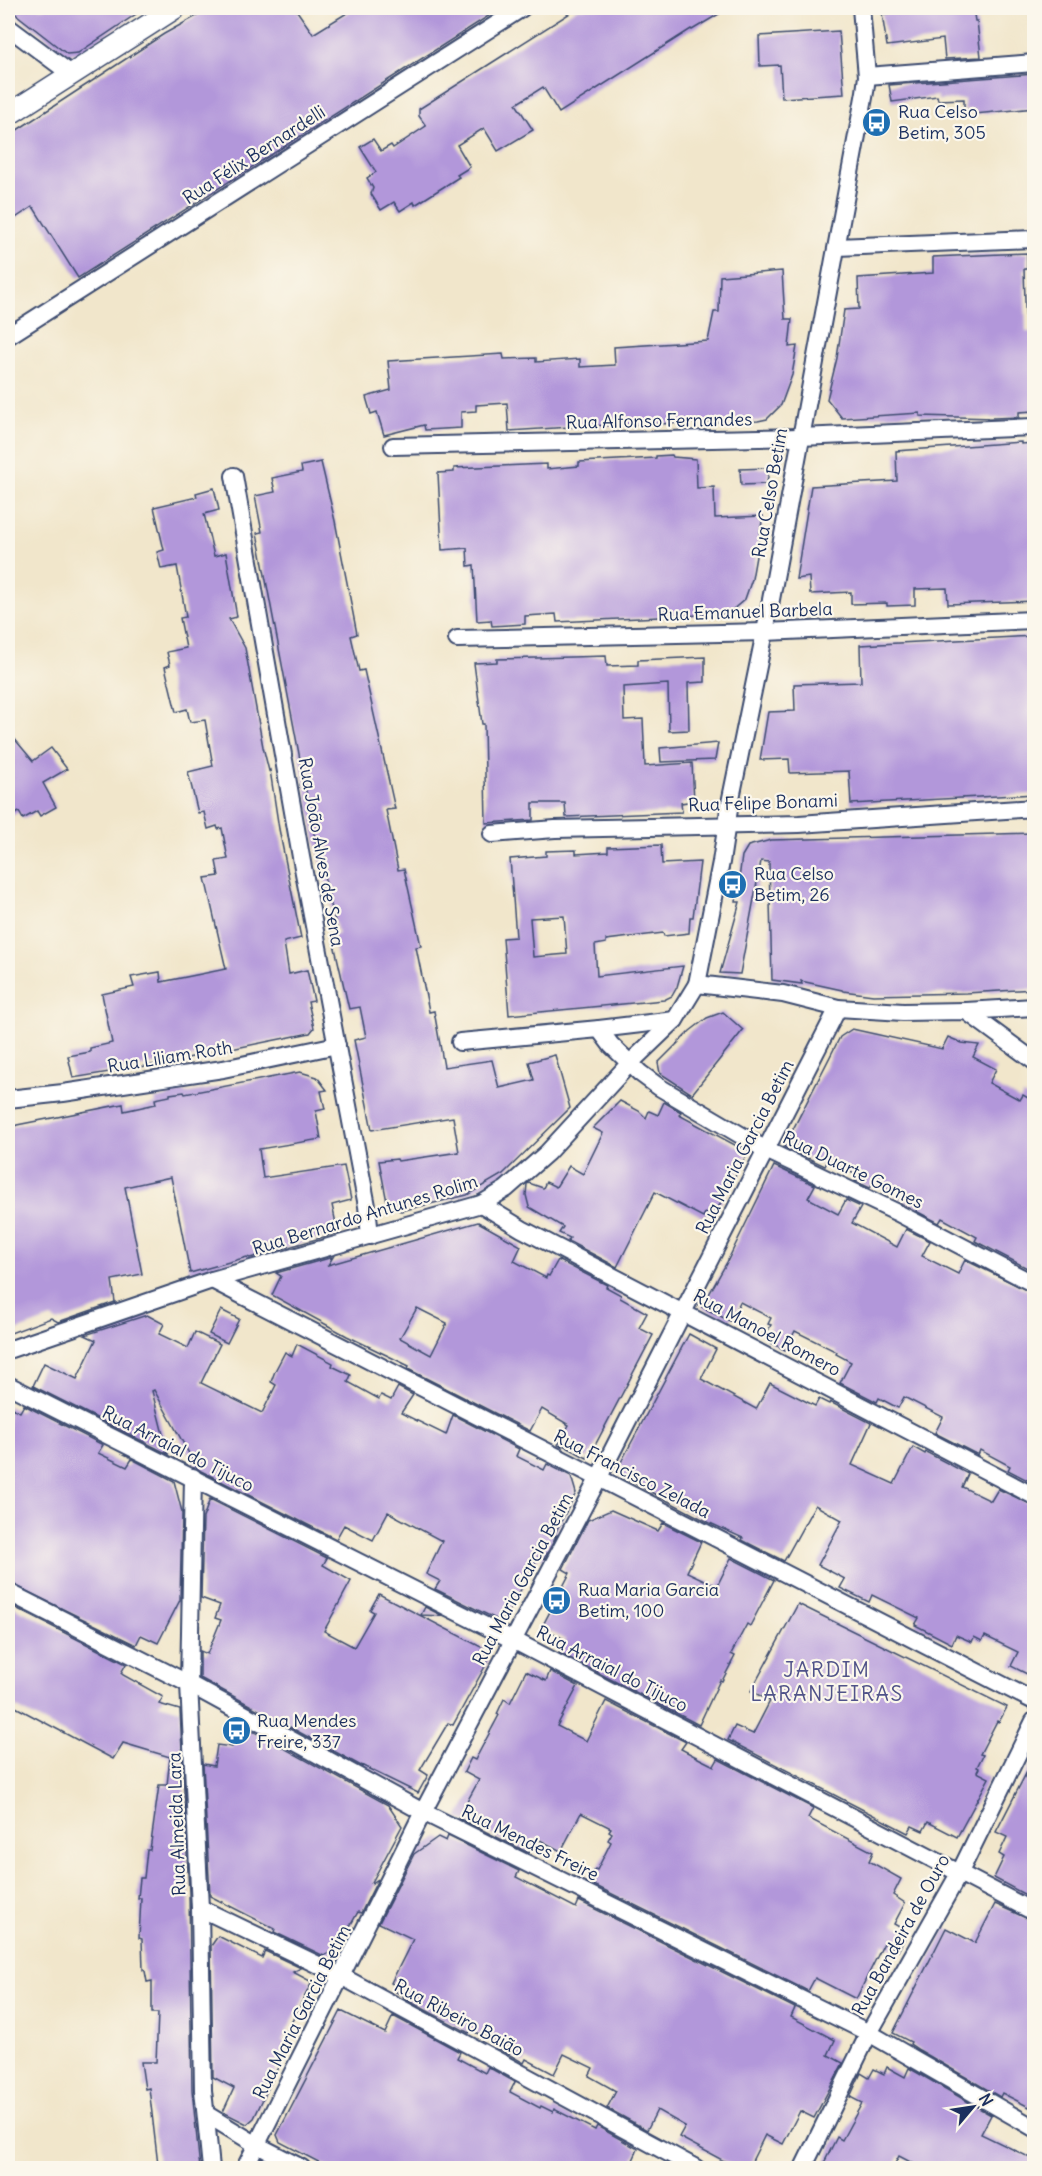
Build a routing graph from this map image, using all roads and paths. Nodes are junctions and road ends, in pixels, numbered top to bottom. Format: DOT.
graph roads {
  1 [pos="175,8"];
  2 [pos="522,8"];
  3 [pos="861,8"];
  4 [pos="8,27"];
  5 [pos="1035,63"];
  6 [pos="71,74"];
  7 [pos="867,76"];
  8 [pos="8,115"];
  9 [pos="1035,239"];
  10 [pos="837,247"];
  11 [pos="8,336"];
  12 [pos="1035,427"];
  13 [pos="800,437"];
  14 [pos="393,446"];
  15 [pos="234,476"];
  16 [pos="1035,620"];
  17 [pos="765,632"];
  18 [pos="457,639"];
  19 [pos="1035,808"];
  20 [pos="727,825"];
  21 [pos="492,834"];
  22 [pos="697,984"];
  23 [pos="1035,1006"];
  24 [pos="838,1008"];
  25 [pos="966,1011"];
  26 [pos="675,1020"];
  27 [pos="599,1029"];
  28 [pos="460,1042"];
  29 [pos="337,1045"];
  30 [pos="1035,1061"];
  31 [pos="629,1064"];
  32 [pos="8,1099"];
  33 [pos="766,1150"];
  34 [pos="481,1204"];
  35 [pos="370,1236"];
  36 [pos="212,1280"];
  37 [pos="1035,1284"];
  38 [pos="683,1311"];
  39 [pos="8,1350"];
  40 [pos="8,1385"];
  41 [pos="193,1477"];
  42 [pos="598,1479"];
  43 [pos="1035,1496"];
  44 [pos="8,1593"];
  45 [pos="513,1640"];
  46 [pos="189,1684"];
  47 [pos="1035,1701"];
  48 [pos="1035,1721"];
  49 [pos="423,1812"];
  50 [pos="960,1872"];
  51 [pos="200,1908"];
  52 [pos="1035,1912"];
  53 [pos="341,1976"];
  54 [pos="869,2033"];
  55 [pos="206,2114"];
  56 [pos="1035,2128"];
  57 [pos="257,2145"];
  58 [pos="211,2169"];
  59 [pos="245,2169"];
  60 [pos="302,2169"];
  61 [pos="696,2169"];
  62 [pos="803,2169"];
  1 -- 6 [label="street"];
  2 -- 11 [label="street, Rua Félix Bernardelli"];
  3 -- 7 [label="street, Rua Celso Betim"];
  4 -- 6 [label="street"];
  5 -- 7 [label="street"];
  6 -- 8 [label="street"];
  7 -- 10 [label="street, Rua Celso Betim"];
  9 -- 10 [label="street"];
  10 -- 13 [label="street, Rua Celso Betim"];
  12 -- 13 [label="street, Rua Alfonso Fernandes"];
  13 -- 14 [label="street, Rua Alfonso Fernandes"];
  13 -- 17 [label="street, Rua Celso Betim"];
  15 -- 29 [label="street, Rua João Alves de Sena"];
  16 -- 17 [label="street, Rua Emanuel Barbela"];
  17 -- 18 [label="street, Rua Emanuel Barbela"];
  17 -- 20 [label="street, Rua Celso Betim"];
  19 -- 20 [label="street, Rua Felipe Bonami"];
  20 -- 21 [label="street, Rua Felipe Bonami"];
  20 -- 22 [label="street, Rua Celso Betim"];
  22 -- 24 [label="street"];
  22 -- 26 [label="street, Rua Bernardo Antunes Rolim"];
  23 -- 25 [label="street"];
  24 -- 25 [label="street"];
  24 -- 33 [label="street, Rua Maria Garcia Betim"];
  25 -- 30 [label="street"];
  26 -- 27 [label="street"];
  26 -- 31 [label="street, Rua Bernardo Antunes Rolim"];
  27 -- 28 [label="street"];
  27 -- 31 [label="street, Rua Duarte Gomes"];
  29 -- 32 [label="street, Rua Liliam Roth"];
  29 -- 35 [label="street, Rua João Alves de Sena"];
  31 -- 33 [label="street, Rua Duarte Gomes"];
  31 -- 34 [label="street, Rua Bernardo Antunes Rolim"];
  33 -- 37 [label="street, Rua Duarte Gomes"];
  33 -- 38 [label="street, Rua Maria Garcia Betim"];
  34 -- 35 [label="street, Rua Bernardo Antunes Rolim"];
  34 -- 38 [label="street, Rua Manoel Romero"];
  35 -- 36 [label="street, Rua Bernardo Antunes Rolim"];
  36 -- 39 [label="street, Rua Bernardo Antunes Rolim"];
  36 -- 42 [label="street, Rua Francisco Zelada"];
  38 -- 42 [label="street, Rua Maria Garcia Betim"];
  38 -- 43 [label="street, Rua Manoel Romero"];
  40 -- 41 [label="street, Rua Arraial do Tijuco"];
  41 -- 45 [label="street, Rua Arraial do Tijuco"];
  41 -- 46 [label="street, Rua Almeida Lara"];
  42 -- 45 [label="street, Rua Maria Garcia Betim"];
  42 -- 47 [label="street, Rua Francisco Zelada"];
  44 -- 46 [label="street, Rua Mendes Freire"];
  45 -- 49 [label="street, Rua Maria Garcia Betim"];
  45 -- 50 [label="street, Rua Arraial do Tijuco"];
  46 -- 49 [label="street, Rua Mendes Freire"];
  46 -- 51 [label="street, Rua Almeida Lara"];
  48 -- 50 [label="street, Rua Bandeira de Ouro"];
  49 -- 53 [label="street, Rua Maria Garcia Betim"];
  49 -- 54 [label="street, Rua Mendes Freire"];
  50 -- 52 [label="street, Rua Arraial do Tijuco"];
  50 -- 54 [label="street, Rua Bandeira de Ouro"];
  51 -- 53 [label="street, Rua Ribeiro Baião"];
  51 -- 55 [label="street, Rua Almeida Lara"];
  53 -- 57 [label="street, Rua Maria Garcia Betim"];
  53 -- 61 [label="street, Rua Ribeiro Baião"];
  54 -- 56 [label="street, Rua Mendes Freire"];
  54 -- 62 [label="street, Rua Bandeira de Ouro"];
  55 -- 57 [label="street"];
  55 -- 58 [label="street, Rua Almeida Lara"];
  57 -- 59 [label="street, Rua Maria Garcia Betim"];
  57 -- 60 [label="street"];
}
